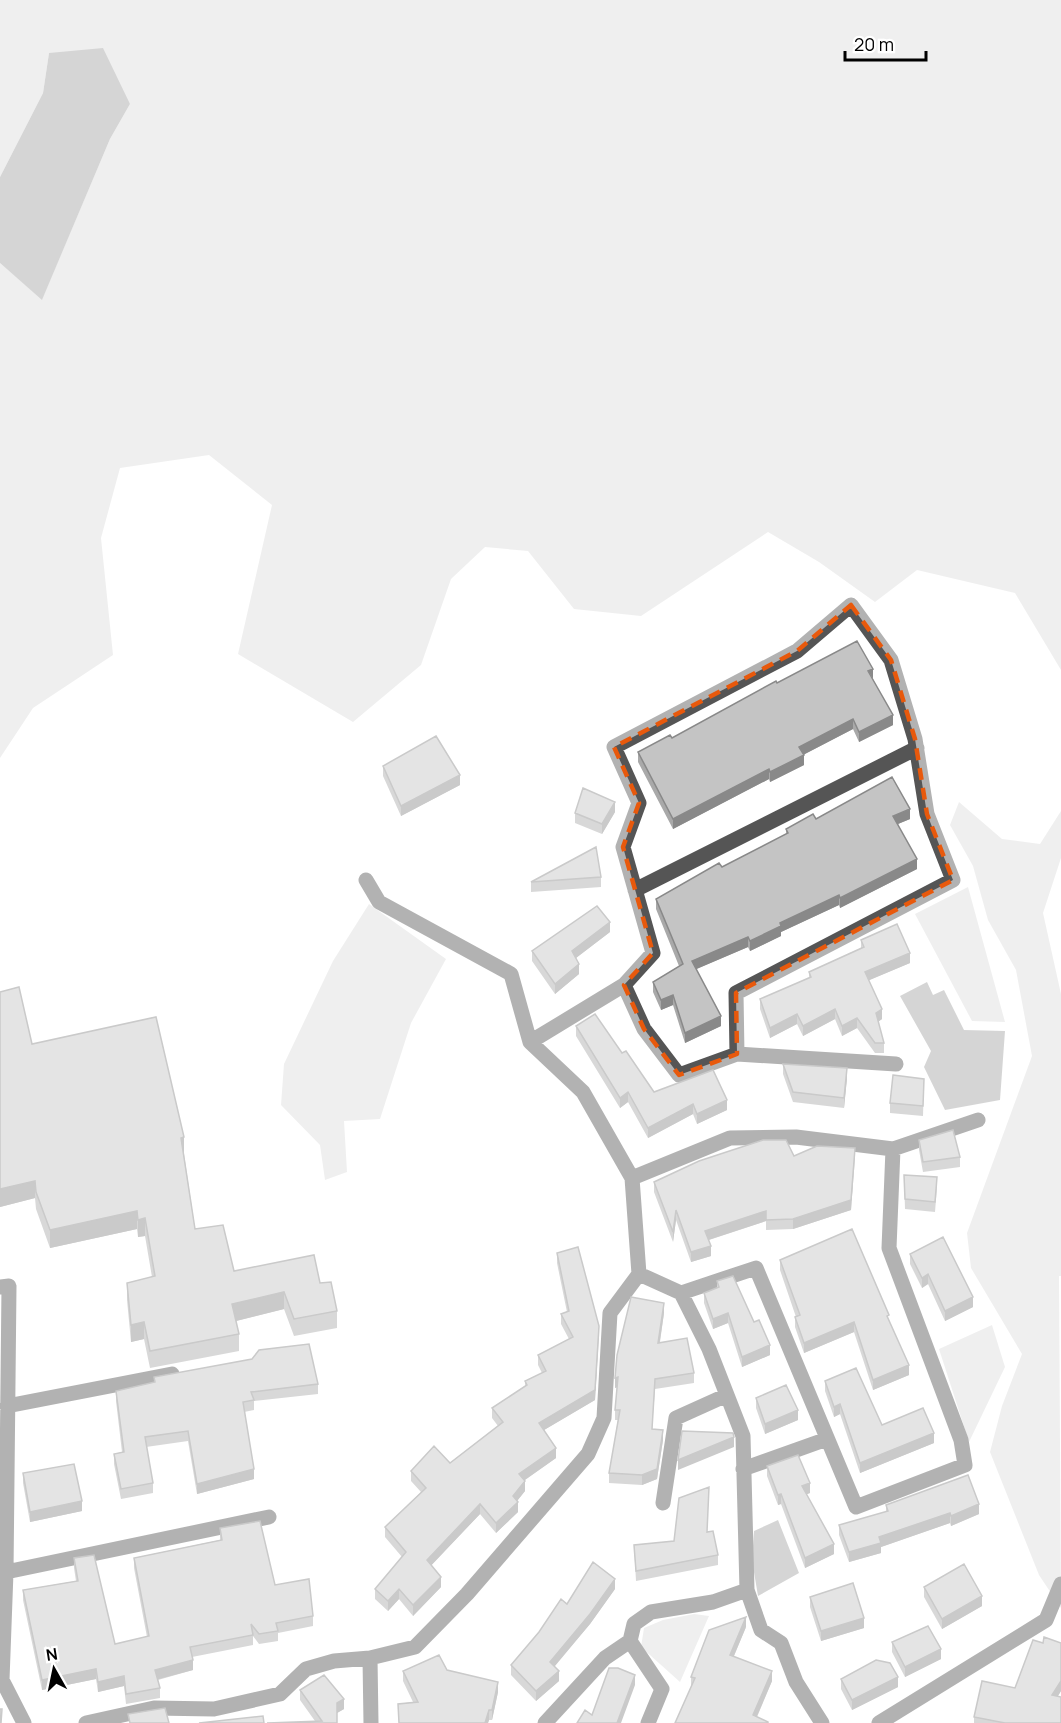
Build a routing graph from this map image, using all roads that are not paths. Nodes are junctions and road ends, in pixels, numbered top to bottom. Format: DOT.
graph roads {
  1 [pos="917,748"];
  2 [pos="366,880"];
  3 [pos="635,890"];
  4 [pos="624,985"];
  5 [pos="530,1042"];
  6 [pos="737,1054"];
  7 [pos="896,1064"];
  8 [pos="978,1120"];
  9 [pos="893,1149"];
  10 [pos="632,1179"];
  11 [pos="639,1274"];
  12 [pos="0,1287"];
  13 [pos="681,1293"];
  14 [pos="192,1370"];
  15 [pos="727,1395"];
  16 [pos="8,1406"];
  17 [pos="827,1438"];
  18 [pos="743,1469"];
  19 [pos="663,1503"];
  20 [pos="269,1517"];
  21 [pos="6,1572"];
  22 [pos="1061,1584"];
  23 [pos="747,1590"];
  24 [pos="630,1641"];
  25 [pos="370,1658"];
  26 [pos="7,1705"];
  27 [pos="24,1723"];
  28 [pos="86,1723"];
  29 [pos="371,1723"];
  30 [pos="545,1723"];
  31 [pos="648,1723"];
  32 [pos="822,1723"];
  33 [pos="879,1723"];
  1 -- 3 [label="street"];
  1 -- 3 [label="street"];
  1 -- 6 [label="street"];
  2 -- 5 [label="street"];
  3 -- 4 [label="street"];
  4 -- 5 [label="street"];
  4 -- 6 [label="street"];
  5 -- 10 [label="street"];
  6 -- 7 [label="street"];
  8 -- 9 [label="street"];
  9 -- 10 [label="street"];
  9 -- 17 [label="street"];
  10 -- 11 [label="street"];
  11 -- 13 [label="street"];
  11 -- 25 [label="street"];
  12 -- 16 [label="street"];
  13 -- 15 [label="street"];
  13 -- 17 [label="street"];
  14 -- 16 [label="street"];
  15 -- 18 [label="street"];
  15 -- 19 [label="street"];
  16 -- 21 [label="street"];
  17 -- 18 [label="street"];
  18 -- 23 [label="street"];
  20 -- 21 [label="street"];
  21 -- 26 [label="street"];
  22 -- 33 [label="street"];
  23 -- 24 [label="street"];
  23 -- 32 [label="street"];
  24 -- 30 [label="street"];
  24 -- 31 [label="street"];
  25 -- 28 [label="street"];
  25 -- 29 [label="street"];
  26 -- 27 [label="street"];
}
